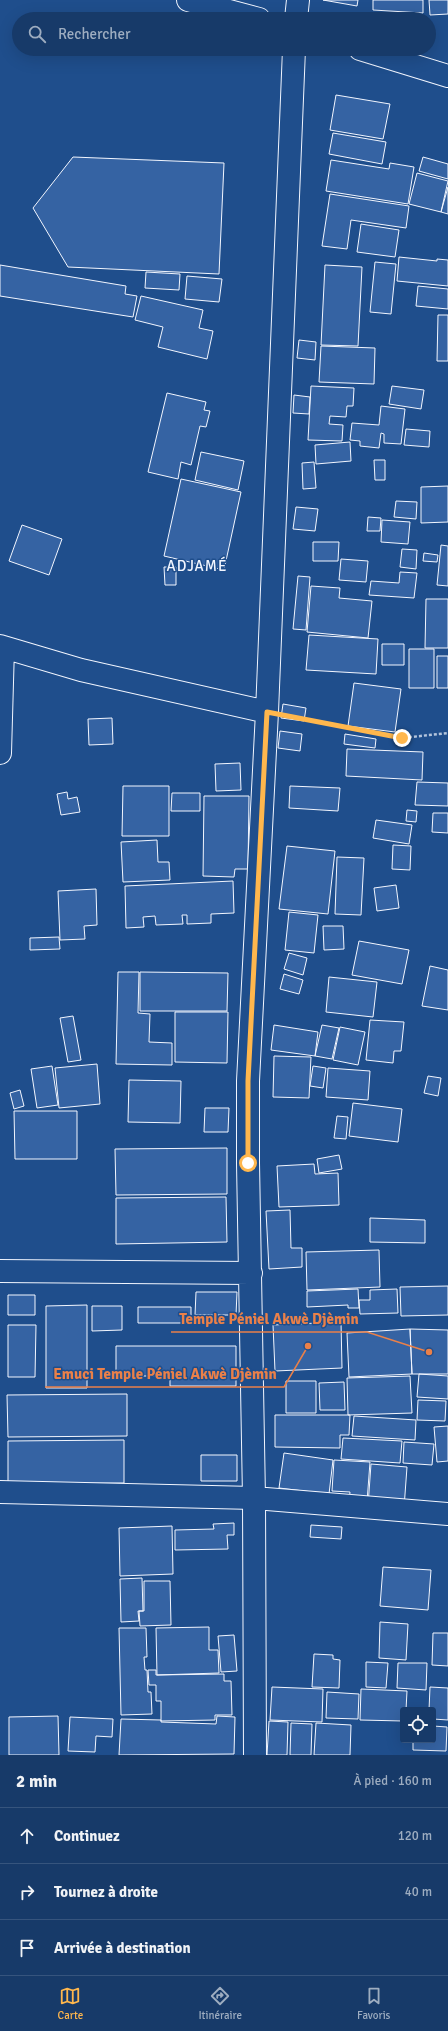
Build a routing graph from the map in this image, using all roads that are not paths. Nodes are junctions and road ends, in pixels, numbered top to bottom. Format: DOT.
graph roads {
  1 [pos="188,0"];
  2 [pos="298,0"];
  3 [pos="232,12"];
  4 [pos="297,12"];
  5 [pos="294,56"];
  6 [pos="383,56"];
  7 [pos="448,76"];
  8 [pos="1,646"];
  9 [pos="267,712"];
  10 [pos="0,753"];
  11 [pos="0,1271"];
  12 [pos="251,1273"];
  13 [pos="0,1492"];
  14 [pos="254,1498"];
  15 [pos="448,1514"];
  16 [pos="255,1755"];
  1 -- 3 [label="street"];
  2 -- 4 [label="street"];
  5 -- 9 [label="street"];
  6 -- 7 [label="street"];
  8 -- 9 [label="street"];
  8 -- 10 [label="street"];
  9 -- 12 [label="street"];
  11 -- 12 [label="street"];
  12 -- 14 [label="street"];
  13 -- 14 [label="street"];
  14 -- 15 [label="street"];
  14 -- 16 [label="street"];
}
